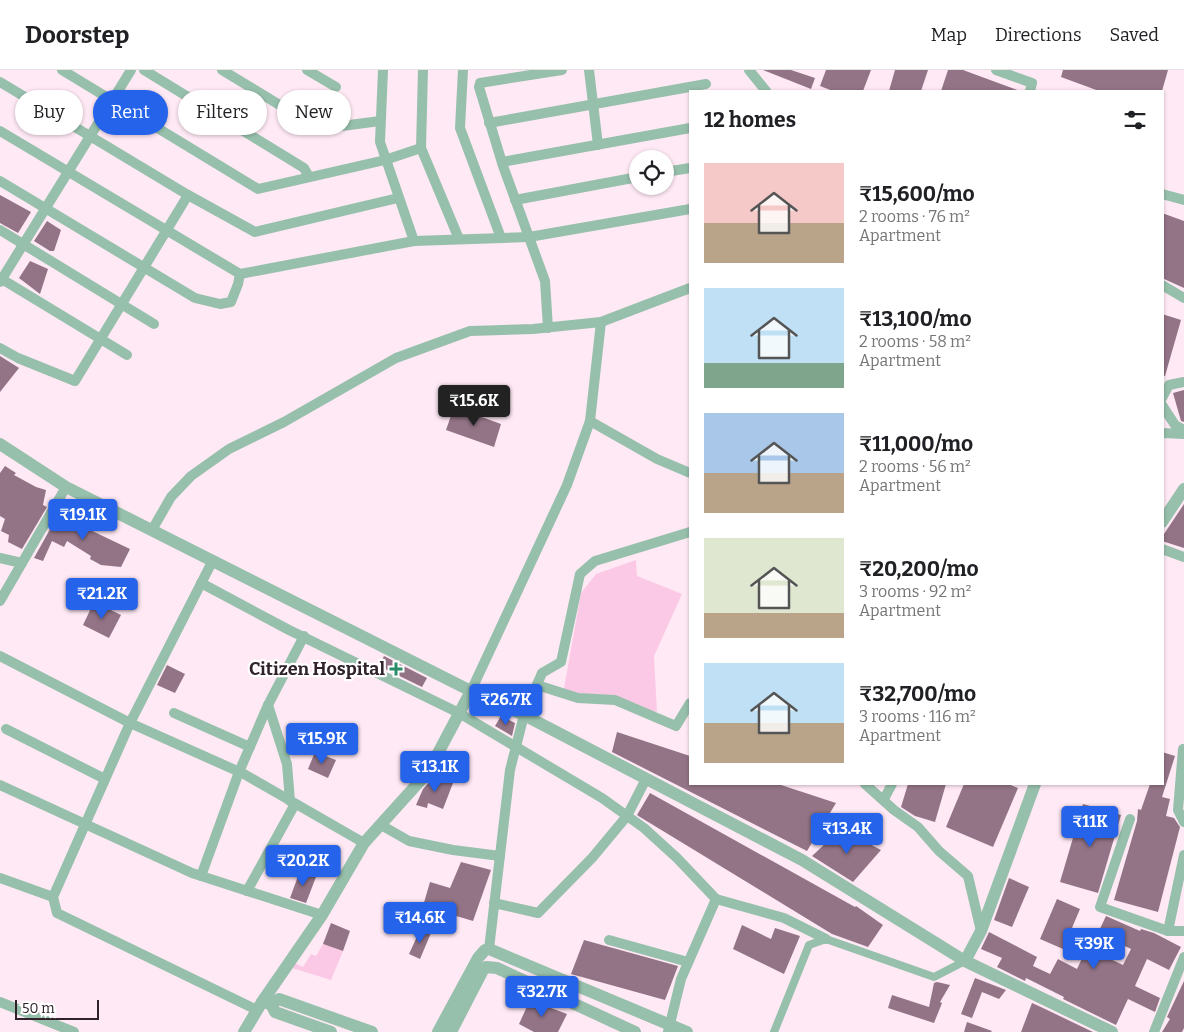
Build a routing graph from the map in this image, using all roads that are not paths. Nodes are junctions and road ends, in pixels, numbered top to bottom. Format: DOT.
graph roads {
  1 [pos="62,70"];
  2 [pos="131,70"];
  3 [pos="144,70"];
  4 [pos="222,70"];
  5 [pos="307,70"];
  6 [pos="383,70"];
  7 [pos="423,70"];
  8 [pos="463,70"];
  9 [pos="562,70"];
  10 [pos="589,70"];
  11 [pos="749,70"];
  12 [pos="996,70"];
  13 [pos="0,82"];
  14 [pos="706,84"];
  15 [pos="336,87"];
  16 [pos="94,90"];
  17 [pos="119,90"];
  18 [pos="765,90"];
  19 [pos="1030,90"];
  20 [pos="593,104"];
  21 [pos="380,121"];
  22 [pos="489,123"];
  23 [pos="689,128"];
  24 [pos="0,131"];
  25 [pos="93,131"];
  26 [pos="168,135"];
  27 [pos="90,136"];
  28 [pos="598,145"];
  29 [pos="421,148"];
  30 [pos="386,160"];
  31 [pos="502,162"];
  32 [pos="689,168"];
  33 [pos="674,171"];
  34 [pos="68,172"];
  35 [pos="309,177"];
  36 [pos="629,179"];
  37 [pos="0,181"];
  38 [pos="188,195"];
  39 [pos="1164,195"];
  40 [pos="398,198"];
  41 [pos="515,200"];
  42 [pos="1184,200"];
  43 [pos="45,208"];
  44 [pos="689,208"];
  45 [pos="0,230"];
  46 [pos="167,231"];
  47 [pos="529,237"];
  48 [pos="501,238"];
  49 [pos="459,239"];
  50 [pos="414,241"];
  51 [pos="23,244"];
  52 [pos="144,268"];
  53 [pos="240,274"];
  54 [pos="1,279"];
  55 [pos="1164,286"];
  56 [pos="689,288"];
  57 [pos="1184,298"];
  58 [pos="122,304"];
  59 [pos="601,322"];
  60 [pos="154,324"];
  61 [pos="548,328"];
  62 [pos="101,339"];
  63 [pos="0,348"];
  64 [pos="127,355"];
  65 [pos="1184,382"];
  66 [pos="1166,384"];
  67 [pos="1164,408"];
  68 [pos="590,421"];
  69 [pos="1184,432"];
  70 [pos="1164,433"];
  71 [pos="0,444"];
  72 [pos="689,473"];
  73 [pos="66,487"];
  74 [pos="1184,489"];
  75 [pos="1164,519"];
  76 [pos="152,530"];
  77 [pos="689,532"];
  78 [pos="1164,549"];
  79 [pos="1184,557"];
  80 [pos="0,558"];
  81 [pos="213,560"];
  82 [pos="22,563"];
  83 [pos="201,583"];
  84 [pos="0,601"];
  85 [pos="304,636"];
  86 [pos="0,656"];
  87 [pos="537,685"];
  88 [pos="471,691"];
  89 [pos="268,705"];
  90 [pos="689,705"];
  91 [pos="174,713"];
  92 [pos="459,713"];
  93 [pos="524,716"];
  94 [pos="130,723"];
  95 [pos="6,729"];
  96 [pos="516,746"];
  97 [pos="250,747"];
  98 [pos="1183,749"];
  99 [pos="239,772"];
  100 [pos="105,779"];
  101 [pos="646,779"];
  102 [pos="0,785"];
  103 [pos="866,785"];
  104 [pos="891,785"];
  105 [pos="1035,785"];
  106 [pos="884,799"];
  107 [pos="292,802"];
  108 [pos="627,816"];
  109 [pos="1130,819"];
  110 [pos="1184,822"];
  111 [pos="86,823"];
  112 [pos="381,825"];
  113 [pos="364,843"];
  114 [pos="1184,855"];
  115 [pos="500,856"];
  116 [pos="200,876"];
  117 [pos="0,878"];
  118 [pos="247,891"];
  119 [pos="53,898"];
  120 [pos="716,899"];
  121 [pos="494,903"];
  122 [pos="322,915"];
  123 [pos="982,931"];
  124 [pos="1168,931"];
  125 [pos="1184,931"];
  126 [pos="826,939"];
  127 [pos="608,940"];
  128 [pos="489,949"];
  129 [pos="1184,957"];
  130 [pos="965,961"];
  131 [pos="688,962"];
  132 [pos="0,1002"];
  133 [pos="263,1005"];
  134 [pos="669,1028"];
  135 [pos="74,1032"];
  136 [pos="244,1032"];
  137 [pos="331,1032"];
  138 [pos="372,1032"];
  139 [pos="438,1032"];
  140 [pos="451,1032"];
  141 [pos="636,1032"];
  142 [pos="687,1032"];
  143 [pos="774,1032"];
  144 [pos="1112,1032"];
  145 [pos="1154,1032"];
  1 -- 16 [label="street"];
  2 -- 17 [label="street"];
  3 -- 35 [label="street"];
  4 -- 21 [label="street"];
  5 -- 15 [label="street"];
  6 -- 21 [label="street"];
  7 -- 29 [label="street"];
  8 -- 48 [label="street"];
  9 -- 22 [label="street"];
  10 -- 20 [label="street"];
  11 -- 18 [label="street"];
  12 -- 19 [label="street"];
  13 -- 27 [label="street"];
  14 -- 20 [label="street"];
  20 -- 22 [label="street"];
  20 -- 28 [label="street"];
  21 -- 30 [label="street"];
  22 -- 31 [label="street"];
  23 -- 28 [label="street"];
  24 -- 34 [label="street"];
  25 -- 27 [label="street"];
  26 -- 35 [label="street"];
  27 -- 34 [label="street"];
  27 -- 38 [label="street"];
  28 -- 31 [label="street"];
  29 -- 30 [label="street"];
  29 -- 49 [label="street"];
  30 -- 35 [label="street"];
  30 -- 40 [label="street"];
  31 -- 41 [label="street"];
  32 -- 33 [label="street"];
  34 -- 43 [label="street"];
  34 -- 46 [label="street"];
  36 -- 41 [label="street"];
  37 -- 43 [label="street"];
  38 -- 40 [label="street"];
  38 -- 46 [label="street"];
  39 -- 42 [label="street"];
  40 -- 50 [label="street"];
  41 -- 47 [label="street"];
  43 -- 51 [label="street"];
  43 -- 52 [label="street"];
  44 -- 47 [label="street"];
  45 -- 51 [label="street"];
  46 -- 52 [label="street"];
  46 -- 53 [label="street"];
  47 -- 48 [label="street"];
  47 -- 61 [label="street"];
  48 -- 49 [label="street"];
  49 -- 50 [label="street"];
  50 -- 53 [label="street"];
  51 -- 54 [label="street"];
  51 -- 58 [label="street"];
  52 -- 53 [label="street"];
  52 -- 58 [label="street"];
  54 -- 62 [label="street"];
  55 -- 57 [label="street"];
  56 -- 59 [label="street"];
  58 -- 60 [label="street"];
  58 -- 62 [label="street"];
  59 -- 61 [label="street"];
  59 -- 68 [label="street"];
  61 -- 76 [label="street"];
  62 -- 63 [label="street"];
  62 -- 64 [label="street"];
  65 -- 66 [label="street"];
  67 -- 69 [label="street"];
  68 -- 72 [label="street"];
  68 -- 88 [label="street"];
  69 -- 70 [label="street"];
  71 -- 73 [label="street"];
  73 -- 76 [label="street"];
  73 -- 82 [label="street"];
  74 -- 75 [label="street"];
  76 -- 81 [label="street"];
  77 -- 87 [label="street"];
  78 -- 79 [label="street"];
  80 -- 82 [label="street"];
  81 -- 83 [label="street"];
  81 -- 88 [label="street"];
  82 -- 84 [label="street"];
  83 -- 85 [label="street"];
  83 -- 94 [label="street"];
  85 -- 89 [label="street"];
  85 -- 92 [label="street"];
  86 -- 94 [label="street"];
  87 -- 90 [label="street"];
  87 -- 93 [label="street"];
  88 -- 92 [label="street"];
  88 -- 93 [label="street"];
  89 -- 97 [label="street"];
  89 -- 107 [label="street"];
  91 -- 97 [label="street"];
  92 -- 96 [label="street"];
  92 -- 112 [label="street"];
  93 -- 96 [label="street"];
  93 -- 101 [label="street"];
  94 -- 99 [label="street"];
  94 -- 100 [label="street"];
  95 -- 100 [label="street"];
  96 -- 108 [label="street"];
  96 -- 115 [label="street"];
  97 -- 99 [label="street"];
  98 -- 110 [label="street"];
  99 -- 107 [label="street"];
  99 -- 116 [label="street"];
  100 -- 111 [label="street"];
  101 -- 108 [label="street"];
  101 -- 130 [label="street"];
  102 -- 111 [label="street"];
  103 -- 106 [label="street"];
  104 -- 106 [label="street"];
  105 -- 123 [label="street"];
  106 -- 123 [label="street"];
  107 -- 113 [label="street"];
  107 -- 118 [label="street"];
  108 -- 120 [label="street"];
  108 -- 121 [label="street"];
  109 -- 124 [label="street"];
  111 -- 116 [label="street"];
  111 -- 119 [label="street"];
  112 -- 113 [label="street"];
  112 -- 115 [label="street"];
  113 -- 122 [label="street"];
  114 -- 124 [label="street"];
  115 -- 121 [label="street"];
  116 -- 118 [label="street"];
  117 -- 119 [label="street"];
  118 -- 122 [label="street"];
  119 -- 133 [label="street"];
  120 -- 126 [label="street"];
  120 -- 131 [label="street"];
  121 -- 128 [label="street"];
  122 -- 133 [label="street"];
  123 -- 130 [label="street"];
  124 -- 125 [label="street"];
  126 -- 130 [label="street"];
  126 -- 143 [label="street"];
  127 -- 131 [label="street"];
  128 -- 134 [label="street"];
  128 -- 139 [label="street"];
  129 -- 145 [label="street"];
  130 -- 144 [label="street"];
  131 -- 134 [label="street"];
  132 -- 135 [label="street"];
  133 -- 136 [label="street"];
  133 -- 137 [label="street"];
  133 -- 138 [label="street"];
  134 -- 142 [label="street"];
  140 -- 141 [label="street"];
}
